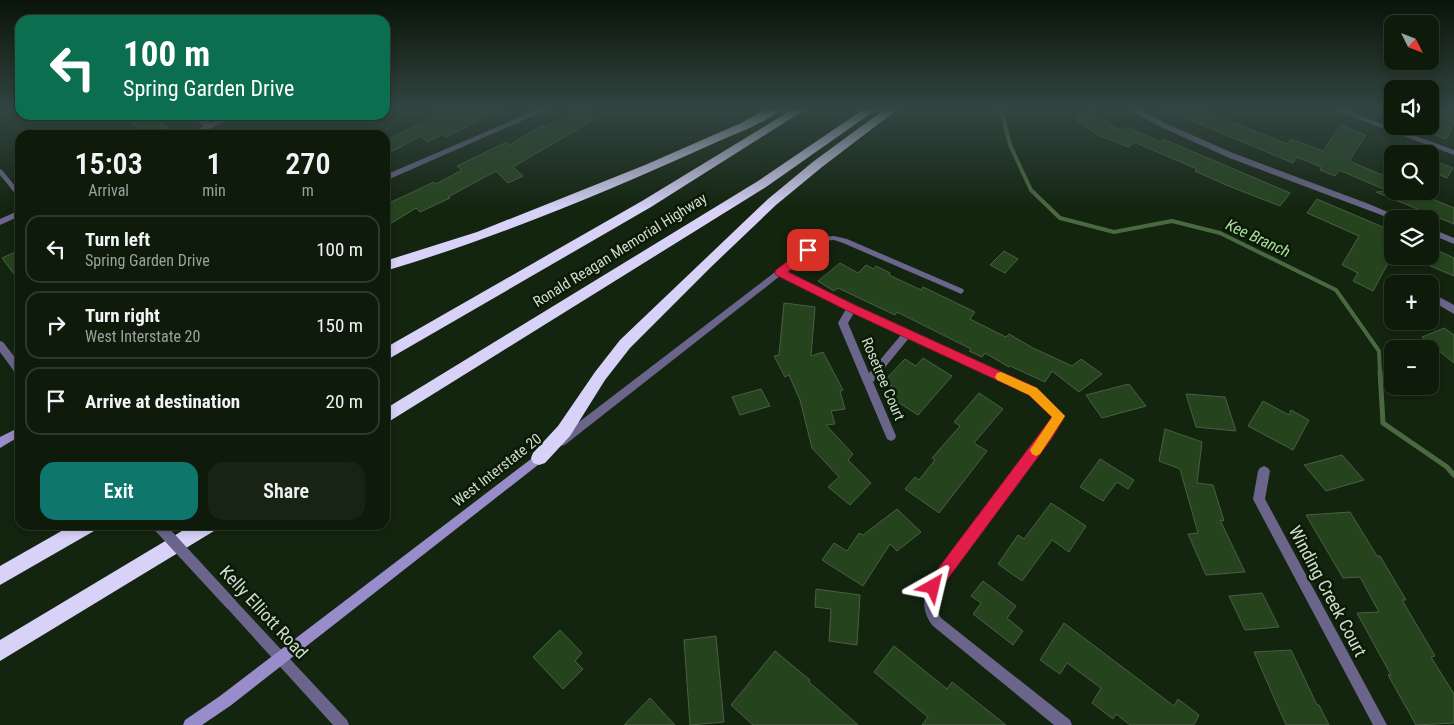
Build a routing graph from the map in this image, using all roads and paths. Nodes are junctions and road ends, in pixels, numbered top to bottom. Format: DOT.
graph roads {
  1 [pos="467,143"];
  2 [pos="705,143"];
  3 [pos="748,143"];
  4 [pos="822,143"];
  5 [pos="846,143"];
  6 [pos="1204,143"];
  7 [pos="1430,143"];
  8 [pos="1454,153"];
  9 [pos="0,171"];
  10 [pos="390,176"];
  11 [pos="15,190"];
  12 [pos="1384,213"];
  13 [pos="15,214"];
  14 [pos="0,222"];
  15 [pos="1439,235"];
  16 [pos="822,239"];
  17 [pos="1454,242"];
  18 [pos="390,264"];
  19 [pos="780,272"];
  20 [pos="962,291"];
  21 [pos="1439,300"];
  22 [pos="852,308"];
  23 [pos="1454,310"];
  24 [pos="907,334"];
  25 [pos="0,345"];
  26 [pos="390,352"];
  27 [pos="15,364"];
  28 [pos="868,381"];
  29 [pos="390,414"];
  30 [pos="15,434"];
  31 [pos="891,436"];
  32 [pos="0,443"];
  33 [pos="539,458"];
  34 [pos="1264,471"];
  35 [pos="79,530"];
  36 [pos="163,530"];
  37 [pos="200,530"];
  38 [pos="0,576"];
  39 [pos="0,651"];
  40 [pos="280,658"];
  41 [pos="190,725"];
  42 [pos="342,725"];
  43 [pos="1065,725"];
  44 [pos="1380,725"];
  1 -- 10 [label="street"];
  2 -- 18 [label="highway"];
  3 -- 26 [label="highway, Ronald Reagan Memorial Highway"];
  4 -- 29 [label="highway, Ronald Reagan Memorial Highway"];
  5 -- 33 [label="highway"];
  6 -- 12 [label="street"];
  7 -- 8 [label="street"];
  9 -- 11 [label="lane"];
  13 -- 14 [label="street"];
  15 -- 17 [label="street"];
  16 -- 19 [label="street, West Interstate 20"];
  16 -- 20 [label="lane"];
  19 -- 22 [label="street"];
  19 -- 33 [label="street, West Interstate 20"];
  21 -- 23 [label="street"];
  22 -- 24 [label="street"];
  22 -- 28 [label="street, Rosetree Court"];
  24 -- 28 [label="street"];
  24 -- 43 [label="street"];
  25 -- 27 [label="street"];
  28 -- 31 [label="street, Rosetree Court"];
  30 -- 32 [label="main road"];
  33 -- 40 [label="main road, West Interstate 20"];
  34 -- 44 [label="street, Winding Creek Court"];
  35 -- 38 [label="highway"];
  36 -- 40 [label="street, Kelly Elliott Road, bridge"];
  37 -- 39 [label="highway"];
  40 -- 41 [label="main road, West Interstate 20"];
  40 -- 42 [label="street, Kelly Elliott Road"];
}
